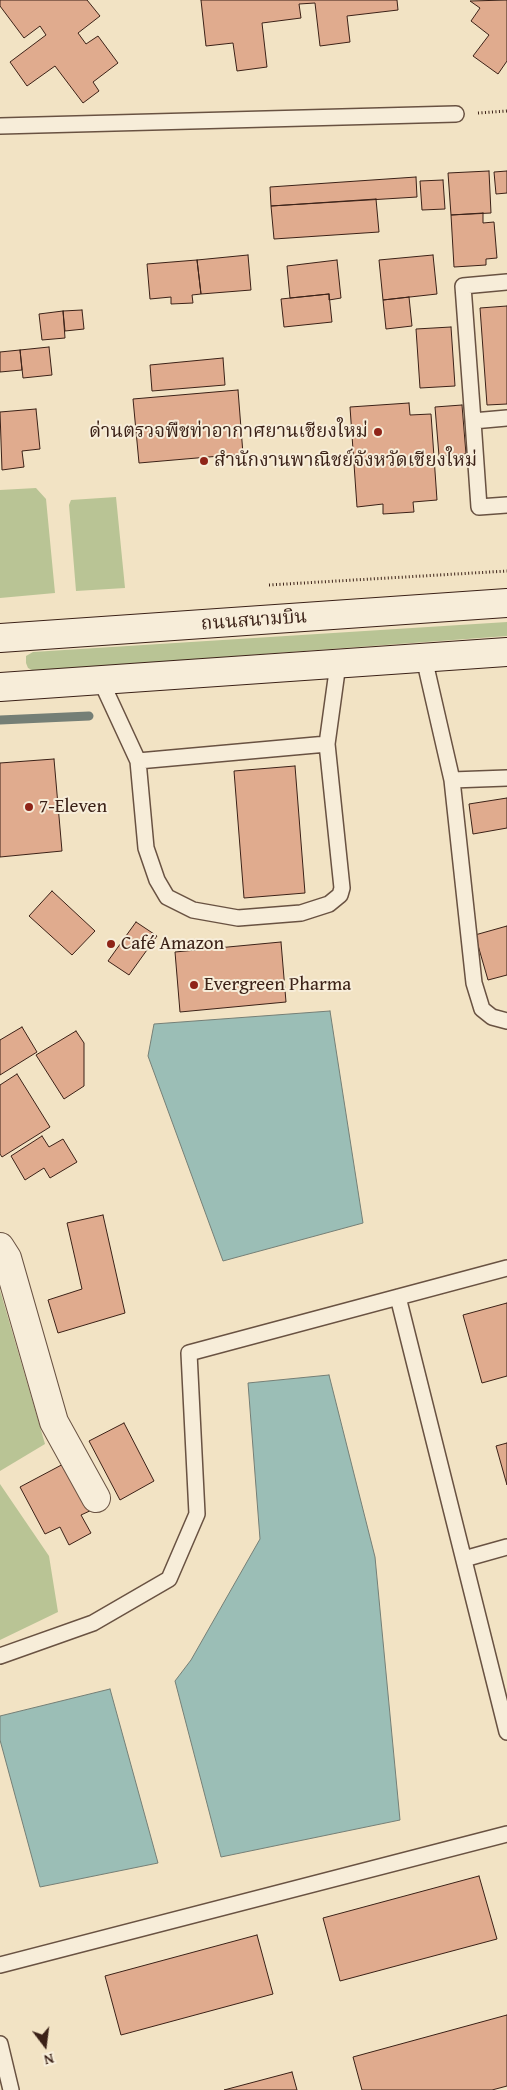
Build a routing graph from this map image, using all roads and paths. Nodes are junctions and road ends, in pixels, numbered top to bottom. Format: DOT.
graph roads {
  1 [pos="507,111"];
  2 [pos="456,114"];
  3 [pos="0,126"];
  4 [pos="507,282"];
  5 [pos="507,418"];
  6 [pos="473,421"];
  7 [pos="507,505"];
  8 [pos="507,570"];
  9 [pos="269,585"];
  10 [pos="507,603"];
  11 [pos="0,638"];
  12 [pos="507,652"];
  13 [pos="424,658"];
  14 [pos="338,664"];
  15 [pos="101,681"];
  16 [pos="0,687"];
  17 [pos="327,744"];
  18 [pos="138,761"];
  19 [pos="507,778"];
  20 [pos="452,780"];
  21 [pos="507,1022"];
  22 [pos="0,1247"];
  23 [pos="507,1268"];
  24 [pos="398,1297"];
  25 [pos="96,1498"];
  26 [pos="507,1547"];
  27 [pos="464,1559"];
  28 [pos="0,1656"];
  29 [pos="507,1732"];
  30 [pos="507,1834"];
  31 [pos="0,1965"];
  32 [pos="0,2044"];
  33 [pos="11,2090"];
  1 -- 2 [label="path"];
  2 -- 3 [label="lane"];
  4 -- 6 [label="lane"];
  5 -- 6 [label="lane"];
  6 -- 7 [label="lane"];
  8 -- 9 [label="path"];
  10 -- 11 [label="main road, ถนนสนามบิน"];
  12 -- 13 [label="main road"];
  13 -- 14 [label="main road"];
  13 -- 20 [label="lane"];
  14 -- 15 [label="main road"];
  14 -- 17 [label="lane"];
  15 -- 16 [label="main road"];
  15 -- 18 [label="lane"];
  17 -- 18 [label="lane"];
  17 -- 18 [label="lane"];
  19 -- 20 [label="lane"];
  20 -- 21 [label="lane"];
  22 -- 25 [label="main road"];
  23 -- 24 [label="lane"];
  24 -- 27 [label="lane"];
  24 -- 28 [label="lane"];
  26 -- 27 [label="lane"];
  27 -- 29 [label="lane"];
  30 -- 31 [label="lane"];
  32 -- 33 [label="lane"];
}
